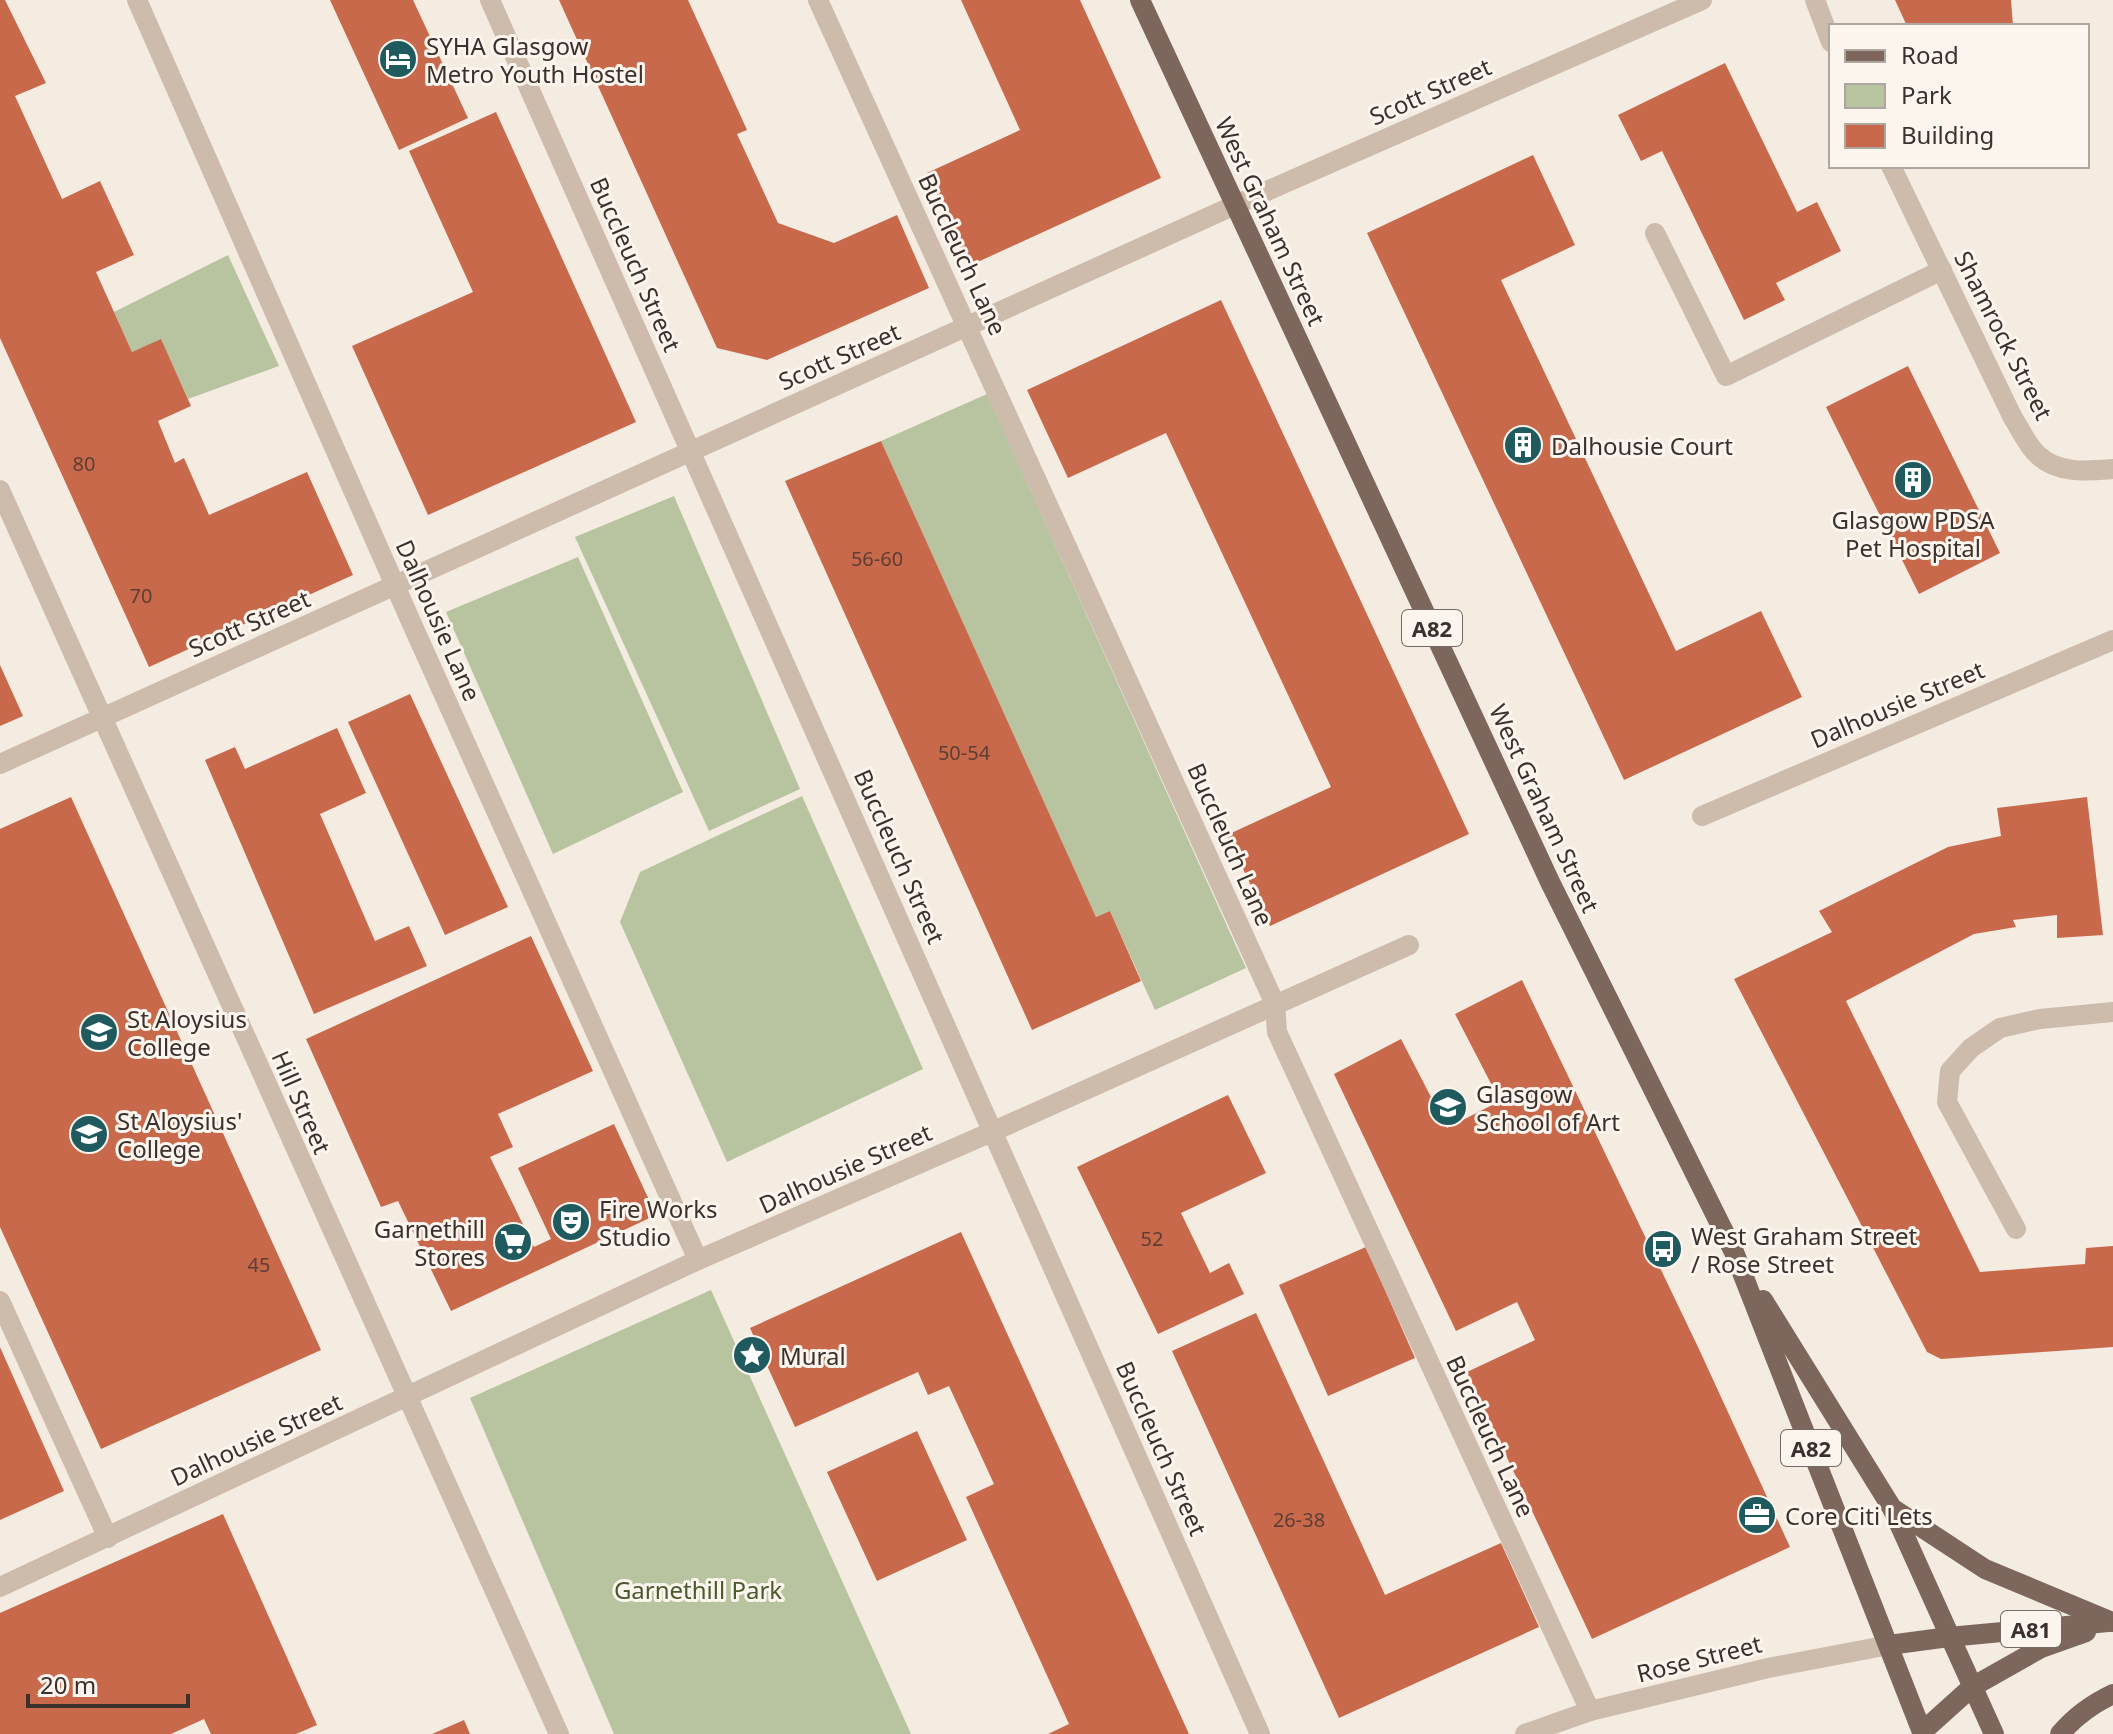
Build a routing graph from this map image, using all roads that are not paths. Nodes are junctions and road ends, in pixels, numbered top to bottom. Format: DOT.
graph roads {
  1 [pos="137,0"];
  2 [pos="490,0"];
  3 [pos="818,0"];
  4 [pos="1140,0"];
  5 [pos="1702,0"];
  6 [pos="1815,0"];
  7 [pos="1829,37"];
  8 [pos="1892,168"];
  9 [pos="1235,205"];
  10 [pos="1655,233"];
  11 [pos="1942,270"];
  12 [pos="967,326"];
  13 [pos="691,452"];
  14 [pos="2113,469"];
  15 [pos="0,490"];
  16 [pos="395,585"];
  17 [pos="2113,640"];
  18 [pos="101,718"];
  19 [pos="0,764"];
  20 [pos="1702,816"];
  21 [pos="1409,945"];
  22 [pos="1275,1004"];
  23 [pos="2113,1012"];
  24 [pos="994,1131"];
  25 [pos="2016,1229"];
  26 [pos="1734,1252"];
  27 [pos="698,1260"];
  28 [pos="0,1301"];
  29 [pos="407,1397"];
  30 [pos="1892,1508"];
  31 [pos="108,1538"];
  32 [pos="0,1587"];
  33 [pos="2112,1622"];
  34 [pos="1949,1637"];
  35 [pos="1889,1645"];
  36 [pos="1972,1687"];
  37 [pos="2113,1694"];
  38 [pos="1590,1711"];
  39 [pos="1925,1733"];
  40 [pos="559,1734"];
  41 [pos="1260,1734"];
  42 [pos="1525,1734"];
  43 [pos="1994,1734"];
  44 [pos="2060,1734"];
  1 -- 16 [label="street, Dalhousie Lane"];
  2 -- 13 [label="street, Buccleuch Street"];
  3 -- 12 [label="street, Buccleuch Lane"];
  4 -- 9 [label="main road, West Graham Street / A82"];
  5 -- 9 [label="street, Scott Street"];
  6 -- 7 [label="street"];
  8 -- 11 [label="street, Shamrock Street"];
  9 -- 12 [label="street, Scott Street"];
  9 -- 26 [label="main road, West Graham Street / A82"];
  10 -- 11 [label="street"];
  11 -- 14 [label="street, Shamrock Street"];
  12 -- 13 [label="street, Scott Street"];
  12 -- 22 [label="street, Buccleuch Lane"];
  13 -- 16 [label="street, Scott Street"];
  13 -- 24 [label="street, Buccleuch Street"];
  15 -- 18 [label="street, Hill Street"];
  16 -- 18 [label="street, Scott Street"];
  16 -- 27 [label="street, Dalhousie Lane"];
  17 -- 20 [label="street, Dalhousie Street"];
  18 -- 19 [label="street, Scott Street"];
  18 -- 29 [label="street, Hill Street"];
  21 -- 22 [label="street, Dalhousie Street"];
  22 -- 24 [label="street, Dalhousie Street"];
  22 -- 38 [label="street, Buccleuch Lane"];
  23 -- 25 [label="street"];
  24 -- 27 [label="street, Dalhousie Street"];
  24 -- 41 [label="street, Buccleuch Street"];
  26 -- 30 [label="main road"];
  26 -- 35 [label="main road, West Graham Street / A82"];
  27 -- 29 [label="street, Dalhousie Street"];
  28 -- 31 [label="street"];
  29 -- 31 [label="street, Dalhousie Street"];
  29 -- 40 [label="street, Hill Street"];
  30 -- 33 [label="main road"];
  30 -- 34 [label="main road"];
  31 -- 32 [label="street, Dalhousie Street"];
  33 -- 34 [label="main road, A81"];
  33 -- 36 [label="main road, A82"];
  34 -- 35 [label="main road, A81"];
  34 -- 36 [label="main road"];
  35 -- 38 [label="street, Rose Street"];
  35 -- 39 [label="main road, A82"];
  36 -- 39 [label="main road, A82"];
  36 -- 43 [label="main road"];
  37 -- 44 [label="main road"];
  38 -- 42 [label="street, Rose Street"];
}
